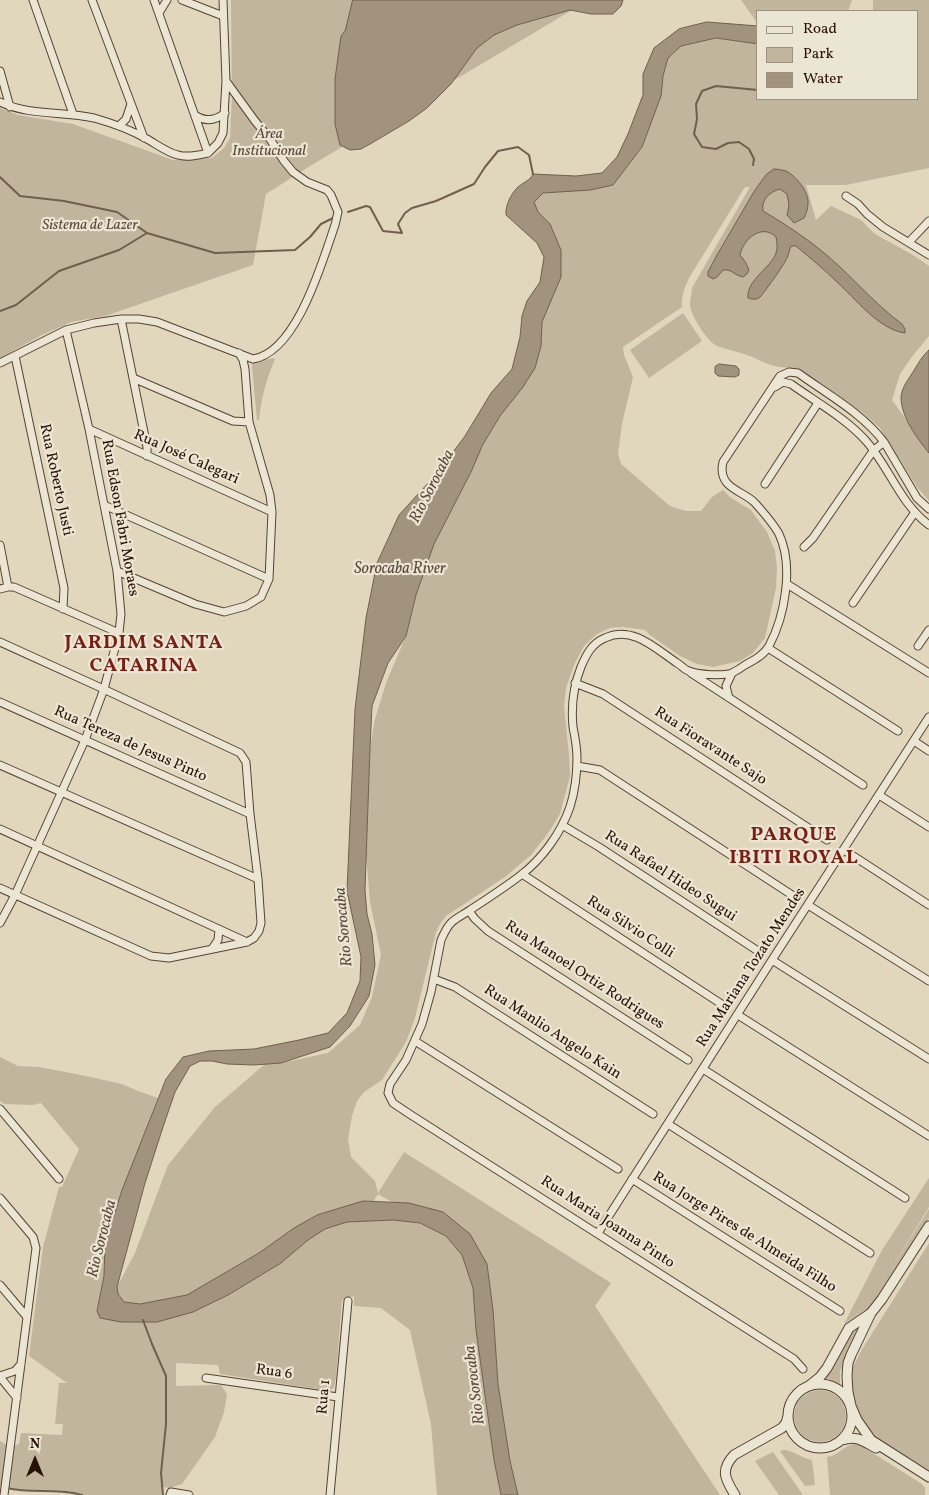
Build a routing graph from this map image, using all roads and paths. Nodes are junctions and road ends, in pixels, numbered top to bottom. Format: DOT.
graph roads {
  1 [pos="33,0"];
  2 [pos="92,0"];
  3 [pos="154,0"];
  4 [pos="167,0"];
  5 [pos="182,0"];
  6 [pos="223,0"];
  7 [pos="159,13"];
  8 [pos="223,16"];
  9 [pos="1,76"];
  10 [pos="226,81"];
  11 [pos="0,102"];
  12 [pos="131,104"];
  13 [pos="10,107"];
  14 [pos="225,113"];
  15 [pos="73,114"];
  16 [pos="195,115"];
  17 [pos="119,126"];
  18 [pos="144,138"];
  19 [pos="208,153"];
  20 [pos="846,196"];
  21 [pos="929,221"];
  22 [pos="909,242"];
  23 [pos="929,255"];
  24 [pos="121,318"];
  25 [pos="66,330"];
  26 [pos="238,353"];
  27 [pos="15,356"];
  28 [pos="0,363"];
  29 [pos="133,378"];
  30 [pos="768,395"];
  31 [pos="818,402"];
  32 [pos="249,422"];
  33 [pos="88,430"];
  34 [pos="884,442"];
  35 [pos="873,451"];
  36 [pos="147,456"];
  37 [pos="765,484"];
  38 [pos="104,505"];
  39 [pos="929,509"];
  40 [pos="272,512"];
  41 [pos="915,512"];
  42 [pos="929,525"];
  43 [pos="0,545"];
  44 [pos="804,547"];
  45 [pos="116,571"];
  46 [pos="269,579"];
  47 [pos="787,584"];
  48 [pos="8,587"];
  49 [pos="0,589"];
  50 [pos="853,603"];
  51 [pos="63,609"];
  52 [pos="929,630"];
  53 [pos="119,633"];
  54 [pos="0,642"];
  55 [pos="918,646"];
  56 [pos="768,648"];
  57 [pos="689,671"];
  58 [pos="732,673"];
  59 [pos="929,673"];
  60 [pos="575,684"];
  61 [pos="104,689"];
  62 [pos="729,698"];
  63 [pos="0,702"];
  64 [pos="929,717"];
  65 [pos="898,732"];
  66 [pos="85,740"];
  67 [pos="914,741"];
  68 [pos="929,751"];
  69 [pos="0,765"];
  70 [pos="577,766"];
  71 [pos="863,785"];
  72 [pos="62,792"];
  73 [pos="879,795"];
  74 [pos="250,814"];
  75 [pos="562,825"];
  76 [pos="929,827"];
  77 [pos="0,829"];
  78 [pos="828,840"];
  79 [pos="37,846"];
  80 [pos="844,850"];
  81 [pos="522,874"];
  82 [pos="258,879"];
  83 [pos="0,888"];
  84 [pos="15,895"];
  85 [pos="792,895"];
  86 [pos="808,905"];
  87 [pos="929,905"];
  88 [pos="469,911"];
  89 [pos="0,923"];
  90 [pos="219,929"];
  91 [pos="247,942"];
  92 [pos="212,949"];
  93 [pos="762,953"];
  94 [pos="772,960"];
  95 [pos="434,979"];
  96 [pos="929,981"];
  97 [pos="723,1005"];
  98 [pos="738,1015"];
  99 [pos="415,1040"];
  100 [pos="929,1059"];
  101 [pos="688,1060"];
  102 [pos="703,1069"];
  103 [pos="0,1109"];
  104 [pos="653,1114"];
  105 [pos="668,1124"];
  106 [pos="929,1136"];
  107 [pos="618,1169"];
  108 [pos="59,1179"];
  109 [pos="632,1179"];
  110 [pos="0,1198"];
  111 [pos="905,1198"];
  112 [pos="929,1226"];
  113 [pos="598,1233"];
  114 [pos="870,1253"];
  115 [pos="0,1285"];
  116 [pos="29,1295"];
  117 [pos="12,1300"];
  118 [pos="348,1301"];
  119 [pos="840,1310"];
  120 [pos="872,1313"];
  121 [pos="26,1317"];
  122 [pos="21,1364"];
  123 [pos="803,1369"];
  124 [pos="0,1377"];
  125 [pos="206,1378"];
  126 [pos="806,1387"];
  127 [pos="338,1397"];
  128 [pos="17,1398"];
  129 [pos="851,1406"];
  130 [pos="788,1416"];
  131 [pos="842,1440"];
  132 [pos="929,1477"];
  133 [pos="929,1484"];
  134 [pos="171,1494"];
  135 [pos="4,1495"];
  136 [pos="189,1495"];
  137 [pos="330,1495"];
  138 [pos="735,1495"];
  1 -- 15 [label="street"];
  2 -- 12 [label="street"];
  3 -- 7 [label="street"];
  4 -- 7 [label="street"];
  5 -- 8 [label="street"];
  6 -- 8 [label="street"];
  7 -- 16 [label="street"];
  8 -- 10 [label="street"];
  9 -- 13 [label="street"];
  10 -- 14 [label="street"];
  10 -- 26 [label="street"];
  11 -- 13 [label="street"];
  12 -- 17 [label="street"];
  12 -- 18 [label="street"];
  13 -- 15 [label="street"];
  14 -- 16 [label="street"];
  14 -- 19 [label="street"];
  15 -- 17 [label="street"];
  16 -- 19 [label="street"];
  17 -- 18 [label="street"];
  18 -- 19 [label="street"];
  20 -- 22 [label="street"];
  21 -- 22 [label="street"];
  22 -- 23 [label="street"];
  24 -- 25 [label="street"];
  24 -- 26 [label="street"];
  24 -- 29 [label="street"];
  25 -- 27 [label="street"];
  25 -- 33 [label="street, Rua Edson Fabri Moraes"];
  26 -- 32 [label="street"];
  27 -- 28 [label="street"];
  27 -- 51 [label="street, Rua Roberto Justi"];
  29 -- 32 [label="street"];
  29 -- 36 [label="street"];
  30 -- 31 [label="street"];
  30 -- 34 [label="street"];
  30 -- 47 [label="street"];
  31 -- 35 [label="street"];
  31 -- 37 [label="street"];
  32 -- 40 [label="street"];
  33 -- 36 [label="street, Rua José Calegari"];
  33 -- 38 [label="street, Rua Edson Fabri Moraes"];
  34 -- 35 [label="street"];
  34 -- 39 [label="street"];
  35 -- 41 [label="street"];
  35 -- 44 [label="street"];
  36 -- 40 [label="street, Rua José Calegari"];
  38 -- 45 [label="street, Rua Edson Fabri Moraes"];
  38 -- 46 [label="street"];
  40 -- 46 [label="street"];
  41 -- 42 [label="street"];
  41 -- 50 [label="street"];
  43 -- 48 [label="street"];
  45 -- 46 [label="street"];
  45 -- 53 [label="street, Rua Edson Fabri Moraes"];
  47 -- 56 [label="street"];
  47 -- 59 [label="street"];
  48 -- 49 [label="street"];
  48 -- 51 [label="street"];
  51 -- 53 [label="street"];
  52 -- 55 [label="street"];
  53 -- 61 [label="street, Rua Edson Fabri Moraes"];
  54 -- 61 [label="street"];
  56 -- 58 [label="street"];
  56 -- 65 [label="street"];
  57 -- 58 [label="street"];
  57 -- 60 [label="street"];
  57 -- 62 [label="street"];
  58 -- 62 [label="street"];
  60 -- 70 [label="street"];
  60 -- 78 [label="street, Rua Fioravante Sajo"];
  61 -- 66 [label="street, Rua Edson Fabri Moraes"];
  61 -- 74 [label="street"];
  62 -- 71 [label="street"];
  63 -- 66 [label="street, Rua Tereza de Jesus Pinto"];
  64 -- 67 [label="street, Rua Mariana Tozato Mendes"];
  66 -- 72 [label="street, Rua Edson Fabri Moraes"];
  66 -- 74 [label="street, Rua Tereza de Jesus Pinto"];
  67 -- 68 [label="street"];
  67 -- 73 [label="street, Rua Mariana Tozato Mendes"];
  69 -- 72 [label="street"];
  70 -- 75 [label="street"];
  70 -- 85 [label="street"];
  72 -- 79 [label="street, Rua Edson Fabri Moraes"];
  72 -- 82 [label="street"];
  73 -- 76 [label="street"];
  73 -- 80 [label="street, Rua Mariana Tozato Mendes"];
  74 -- 82 [label="street"];
  75 -- 81 [label="street"];
  75 -- 93 [label="street, Rua Rafael Hideo Sugui"];
  77 -- 79 [label="street"];
  79 -- 84 [label="street, Rua Edson Fabri Moraes"];
  79 -- 90 [label="street"];
  80 -- 86 [label="street, Rua Mariana Tozato Mendes"];
  80 -- 87 [label="street"];
  81 -- 88 [label="street"];
  81 -- 97 [label="street, Rua Silvio Colli"];
  82 -- 91 [label="street"];
  83 -- 84 [label="street"];
  84 -- 89 [label="street, Rua Edson Fabri Moraes"];
  84 -- 92 [label="street"];
  86 -- 94 [label="street, Rua Mariana Tozato Mendes"];
  86 -- 96 [label="street"];
  88 -- 95 [label="street"];
  88 -- 101 [label="street, Rua Manoel Ortiz Rodrigues"];
  90 -- 91 [label="street"];
  90 -- 92 [label="street"];
  91 -- 92 [label="street"];
  94 -- 98 [label="street, Rua Mariana Tozato Mendes"];
  94 -- 100 [label="street"];
  95 -- 99 [label="street"];
  95 -- 104 [label="street, Rua Manlio Angelo Kain"];
  98 -- 102 [label="street, Rua Mariana Tozato Mendes"];
  98 -- 106 [label="street"];
  99 -- 107 [label="street"];
  99 -- 113 [label="street, Rua Maria Joanna Pinto"];
  102 -- 105 [label="street, Rua Mariana Tozato Mendes"];
  102 -- 111 [label="street"];
  103 -- 108 [label="street"];
  105 -- 109 [label="street, Rua Mariana Tozato Mendes"];
  105 -- 114 [label="street"];
  109 -- 113 [label="street, Rua Mariana Tozato Mendes"];
  109 -- 119 [label="street, Rua Jorge Pires de Almeida Filho"];
  110 -- 116 [label="street"];
  112 -- 120 [label="street"];
  113 -- 123 [label="street, Rua Maria Joanna Pinto"];
  115 -- 117 [label="street"];
  116 -- 117 [label="street"];
  116 -- 121 [label="street"];
  117 -- 121 [label="street"];
  118 -- 127 [label="street, Rua 1"];
  120 -- 126 [label="street"];
  120 -- 129 [label="street"];
  121 -- 122 [label="street"];
  122 -- 124 [label="street"];
  122 -- 128 [label="street"];
  124 -- 128 [label="street"];
  125 -- 127 [label="street, Rua 6"];
  126 -- 129 [label="street"];
  126 -- 130 [label="street"];
  127 -- 137 [label="street, Rua 1"];
  128 -- 135 [label="street"];
  129 -- 131 [label="street"];
  129 -- 132 [label="street"];
  130 -- 131 [label="street"];
  130 -- 138 [label="street"];
  131 -- 133 [label="street"];
  134 -- 136 [label="street"];
}
